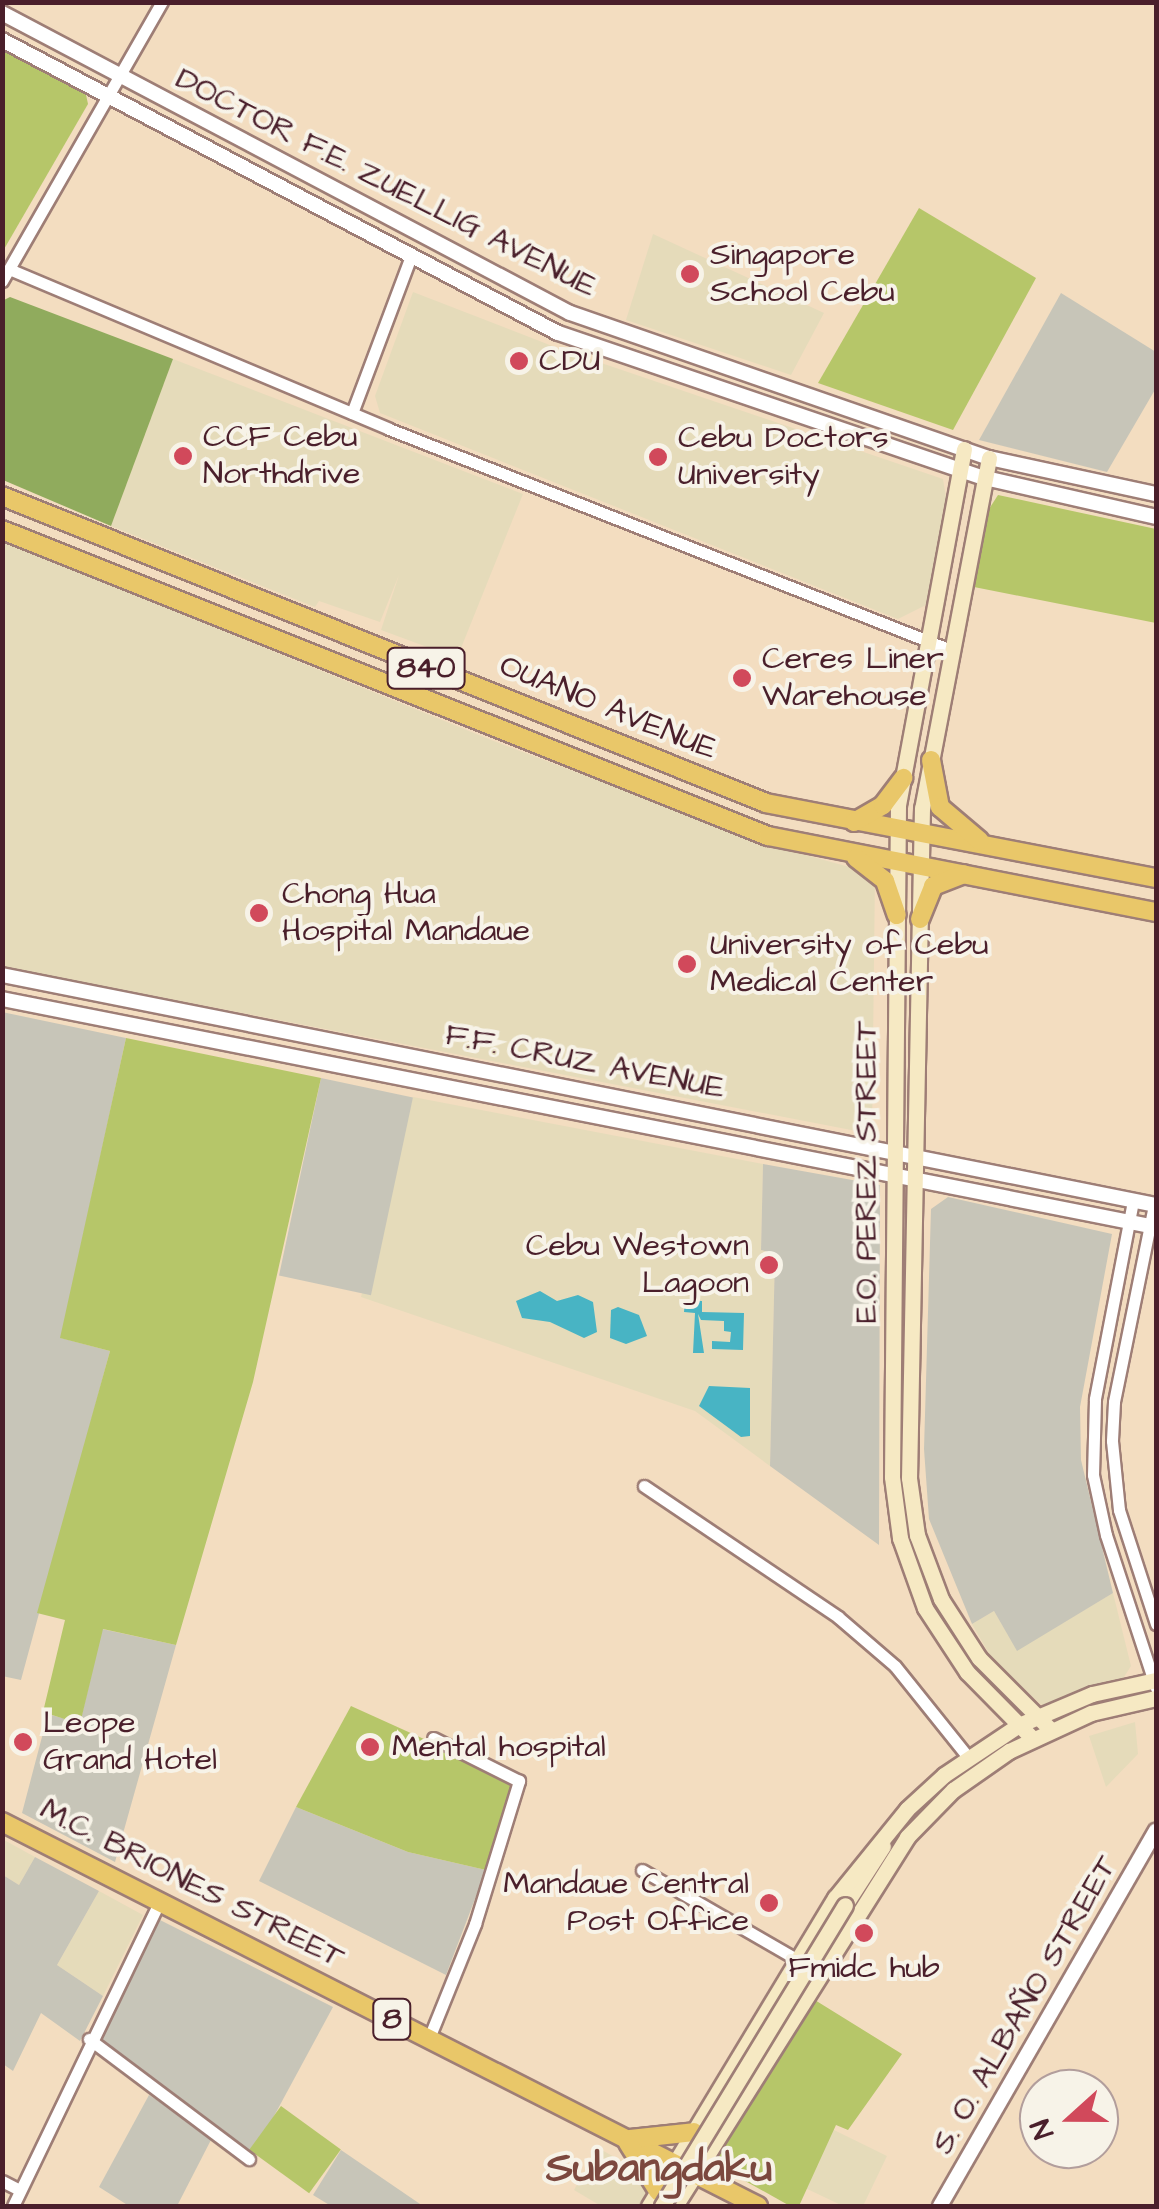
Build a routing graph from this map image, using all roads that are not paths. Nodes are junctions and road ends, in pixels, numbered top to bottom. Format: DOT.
graph roads {
  1 [pos="162,2"];
  2 [pos="2,13"];
  3 [pos="2,40"];
  4 [pos="117,73"];
  5 [pos="104,94"];
  6 [pos="411,256"];
  7 [pos="6,275"];
  8 [pos="352,413"];
  9 [pos="964,449"];
  10 [pos="989,458"];
  11 [pos="959,468"];
  12 [pos="985,478"];
  13 [pos="1156,494"];
  14 [pos="2,496"];
  15 [pos="1156,517"];
  16 [pos="2,530"];
  17 [pos="930,645"];
  18 [pos="950,650"];
  19 [pos="503,698"];
  20 [pos="494,726"];
  21 [pos="931,760"];
  22 [pos="903,778"];
  23 [pos="854,822"];
  24 [pos="897,830"];
  25 [pos="922,835"];
  26 [pos="833,848"];
  27 [pos="999,849"];
  28 [pos="898,860"];
  29 [pos="922,865"];
  30 [pos="966,874"];
  31 [pos="1156,878"];
  32 [pos="1156,912"];
  33 [pos="897,915"];
  34 [pos="920,920"];
  35 [pos="2,975"];
  36 [pos="2,1000"];
  37 [pos="893,1150"];
  38 [pos="914,1154"];
  39 [pos="894,1179"];
  40 [pos="914,1184"];
  41 [pos="1133,1201"];
  42 [pos="1156,1205"];
  43 [pos="1130,1222"];
  44 [pos="1154,1226"];
  45 [pos="892,1434"];
  46 [pos="909,1434"];
  47 [pos="644,1486"];
  48 [pos="1156,1624"];
  49 [pos="1156,1687"];
  50 [pos="1036,1716"];
  51 [pos="1019,1725"];
  52 [pos="1050,1729"];
  53 [pos="433,1738"];
  54 [pos="1032,1738"];
  55 [pos="968,1757"];
  56 [pos="2,1822"];
  57 [pos="893,1824"];
  58 [pos="1156,1831"];
  59 [pos="907,1837"];
  60 [pos="876,1860"];
  61 [pos="642,1870"];
  62 [pos="160,1901"];
  63 [pos="798,1960"];
  64 [pos="430,2038"];
  65 [pos="89,2039"];
  66 [pos="694,2132"];
  67 [pos="624,2138"];
  68 [pos="250,2159"];
  69 [pos="674,2164"];
  70 [pos="695,2174"];
  71 [pos="2,2181"];
  72 [pos="20,2190"];
  73 [pos="656,2201"];
  74 [pos="14,2206"];
  75 [pos="676,2206"];
  76 [pos="758,2206"];
  77 [pos="940,2206"];
  1 -- 4 [label="street"];
  2 -- 4 [label="street, DOCTOR F.E. ZUELLIG AVENUE"];
  3 -- 5 [label="street, DOCTOR F.E. ZUELLIG AVENUE"];
  4 -- 5 [label="street"];
  4 -- 9 [label="street, DOCTOR F.E. ZUELLIG AVENUE"];
  5 -- 6 [label="street, DOCTOR F.E. ZUELLIG AVENUE"];
  5 -- 7 [label="street"];
  6 -- 8 [label="street"];
  6 -- 11 [label="street, DOCTOR F.E. ZUELLIG AVENUE"];
  7 -- 8 [label="street"];
  8 -- 17 [label="street"];
  9 -- 10 [label="street, DOCTOR F.E. ZUELLIG AVENUE"];
  9 -- 11 [label="main road, E.O. PEREZ STREET"];
  10 -- 12 [label="main road, E.O. PEREZ STREET"];
  10 -- 13 [label="street, DOCTOR F.E. ZUELLIG AVENUE"];
  11 -- 12 [label="street, DOCTOR F.E. ZUELLIG AVENUE"];
  11 -- 17 [label="main road, E.O. PEREZ STREET"];
  12 -- 15 [label="street, DOCTOR F.E. ZUELLIG AVENUE"];
  12 -- 18 [label="main road, E.O. PEREZ STREET"];
  14 -- 19 [label="main road, OUANO AVENUE / 840"];
  16 -- 20 [label="main road, OUANO AVENUE / 840"];
  17 -- 18 [label="street"];
  17 -- 22 [label="main road, E.O. PEREZ STREET"];
  18 -- 21 [label="main road, E.O. PEREZ STREET"];
  19 -- 20 [label="main road"];
  19 -- 23 [label="main road, OUANO AVENUE / 840"];
  20 -- 26 [label="main road, OUANO AVENUE / 840"];
  21 -- 25 [label="main road, E.O. PEREZ STREET"];
  21 -- 27 [label="main road"];
  22 -- 23 [label="main road"];
  22 -- 24 [label="main road, E.O. PEREZ STREET"];
  23 -- 24 [label="main road, OUANO AVENUE / 840"];
  24 -- 25 [label="main road, OUANO AVENUE / 840"];
  24 -- 28 [label="main road, E.O. PEREZ STREET"];
  25 -- 27 [label="main road, OUANO AVENUE / 840"];
  25 -- 29 [label="main road, E.O. PEREZ STREET"];
  26 -- 28 [label="main road, OUANO AVENUE / 840"];
  26 -- 33 [label="main road"];
  27 -- 31 [label="main road, OUANO AVENUE / 840"];
  28 -- 29 [label="main road, OUANO AVENUE / 840"];
  28 -- 33 [label="main road, E.O. PEREZ STREET"];
  29 -- 30 [label="main road, OUANO AVENUE / 840"];
  29 -- 34 [label="main road, E.O. PEREZ STREET"];
  30 -- 32 [label="main road, OUANO AVENUE / 840"];
  30 -- 34 [label="main road"];
  33 -- 37 [label="main road, E.O. PEREZ STREET"];
  34 -- 38 [label="main road, E.O. PEREZ STREET"];
  35 -- 37 [label="street, F.F. CRUZ AVENUE"];
  36 -- 39 [label="street, F.F. CRUZ AVENUE"];
  37 -- 38 [label="street, F.F. CRUZ AVENUE"];
  37 -- 39 [label="main road, E.O. PEREZ STREET"];
  38 -- 40 [label="main road, E.O. PEREZ STREET"];
  38 -- 41 [label="street, F.F. CRUZ AVENUE"];
  39 -- 40 [label="street, F.F. CRUZ AVENUE"];
  39 -- 45 [label="main road, E.O. PEREZ STREET"];
  40 -- 43 [label="street, F.F. CRUZ AVENUE"];
  40 -- 46 [label="main road, E.O. PEREZ STREET"];
  41 -- 42 [label="street, F.F. CRUZ AVENUE"];
  41 -- 43 [label="street"];
  42 -- 44 [label="street"];
  43 -- 44 [label="street, F.F. CRUZ AVENUE"];
  43 -- 49 [label="street"];
  44 -- 48 [label="street"];
  45 -- 46 [label="main road"];
  45 -- 51 [label="main road, E.O. PEREZ STREET"];
  46 -- 50 [label="main road, E.O. PEREZ STREET"];
  47 -- 55 [label="street"];
  49 -- 50 [label="main road"];
  49 -- 52 [label="main road"];
  50 -- 51 [label="main road"];
  50 -- 52 [label="main road, E.O. PEREZ STREET"];
  51 -- 54 [label="main road, E.O. PEREZ STREET"];
  51 -- 55 [label="main road"];
  52 -- 54 [label="main road"];
  53 -- 64 [label="street"];
  54 -- 59 [label="main road"];
  55 -- 57 [label="main road"];
  56 -- 62 [label="main road, M.C. BRIONES STREET / 8"];
  57 -- 60 [label="main road"];
  57 -- 63 [label="main road"];
  58 -- 77 [label="street, S. O. ALBAÑO STREET"];
  59 -- 60 [label="main road"];
  59 -- 70 [label="main road"];
  60 -- 73 [label="main road, bridge"];
  61 -- 63 [label="street"];
  62 -- 64 [label="main road, M.C. BRIONES STREET / 8"];
  62 -- 65 [label="street"];
  63 -- 66 [label="main road"];
  64 -- 67 [label="main road, M.C. BRIONES STREET / 8"];
  65 -- 68 [label="street"];
  65 -- 72 [label="street"];
  66 -- 67 [label="main road"];
  66 -- 69 [label="main road"];
  67 -- 69 [label="main road, M.C. BRIONES STREET / 8"];
  67 -- 73 [label="main road"];
  69 -- 70 [label="main road, 8"];
  69 -- 73 [label="main road"];
  70 -- 75 [label="main road"];
  70 -- 76 [label="main road, 8"];
  71 -- 72 [label="street"];
  72 -- 74 [label="street"];
}
